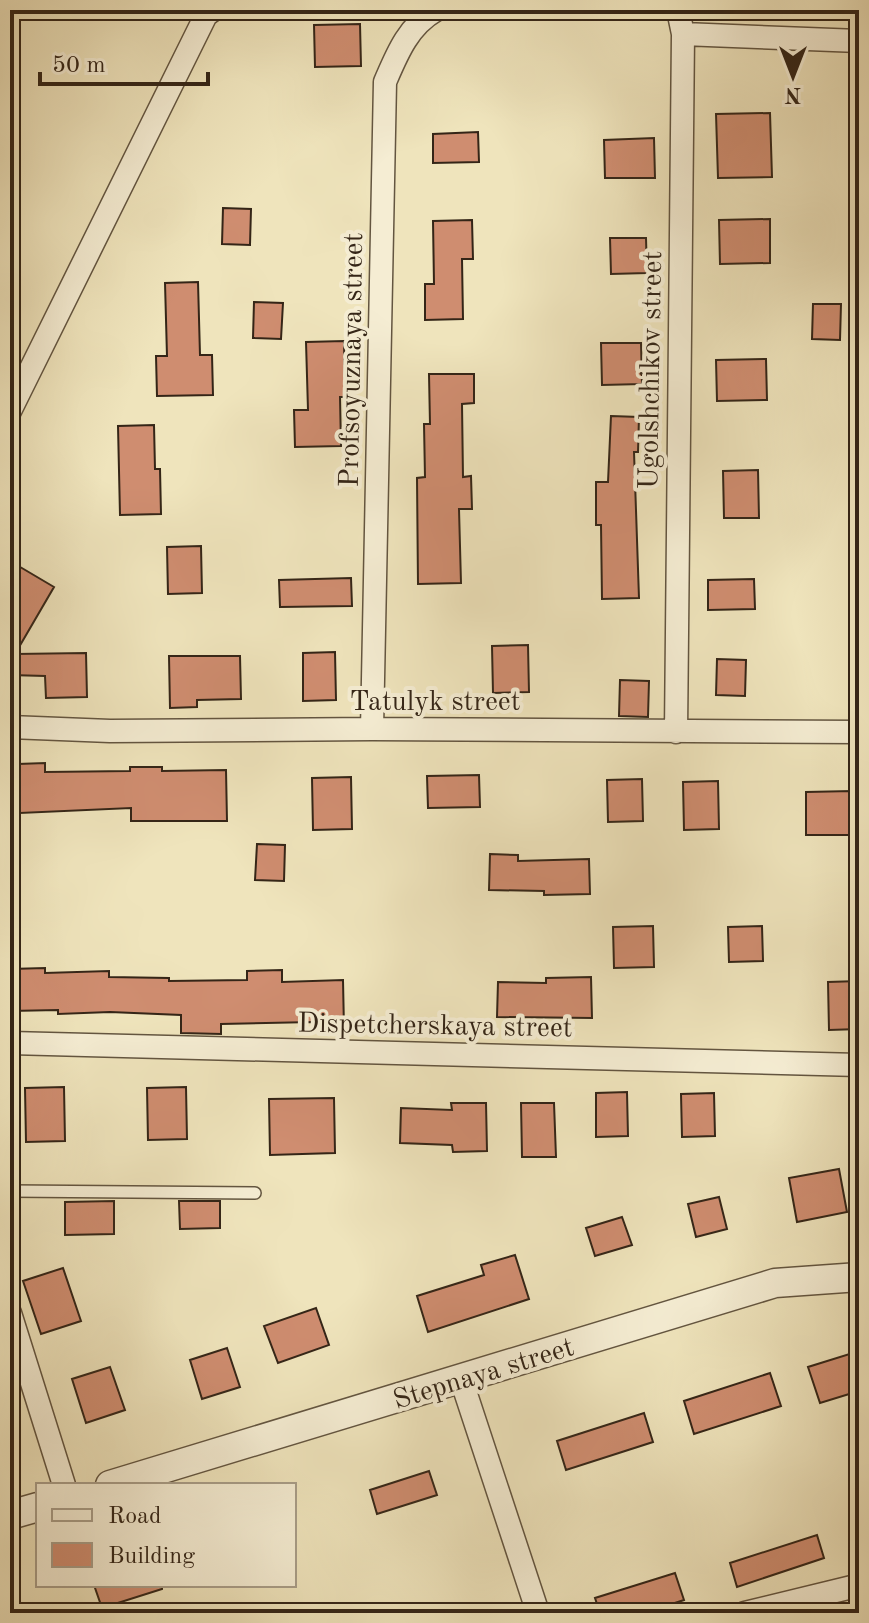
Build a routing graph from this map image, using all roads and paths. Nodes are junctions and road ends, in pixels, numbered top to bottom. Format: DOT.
graph roads {
  1 [pos="213,10"];
  2 [pos="436,10"];
  3 [pos="678,10"];
  4 [pos="683,34"];
  5 [pos="859,41"];
  6 [pos="10,411"];
  7 [pos="10,727"];
  8 [pos="372,729"];
  9 [pos="676,732"];
  10 [pos="859,732"];
  11 [pos="10,1043"];
  12 [pos="859,1065"];
  13 [pos="10,1191"];
  14 [pos="255,1193"];
  15 [pos="859,1277"];
  16 [pos="10,1313"];
  17 [pos="16,1352"];
  18 [pos="461,1379"];
  19 [pos="63,1483"];
  20 [pos="117,1483"];
  21 [pos="36,1508"];
  22 [pos="10,1515"];
  23 [pos="859,1590"];
  24 [pos="538,1613"];
  25 [pos="745,1613"];
  1 -- 6 [label="street"];
  2 -- 8 [label="street, Profsoyuznaya street"];
  3 -- 4 [label="street, Ugolshchikov street"];
  4 -- 5 [label="street"];
  4 -- 9 [label="street, Ugolshchikov street"];
  7 -- 8 [label="street, Tatulyk street"];
  8 -- 9 [label="street, Tatulyk street"];
  9 -- 10 [label="street, Tatulyk street"];
  11 -- 12 [label="street, Dispetcherskaya street"];
  13 -- 14 [label="lane"];
  15 -- 18 [label="street, Stepnaya street"];
  16 -- 17 [label="street"];
  17 -- 19 [label="street"];
  18 -- 20 [label="street, Stepnaya street"];
  18 -- 24 [label="street"];
  21 -- 22 [label="street"];
  23 -- 25 [label="street"];
}
